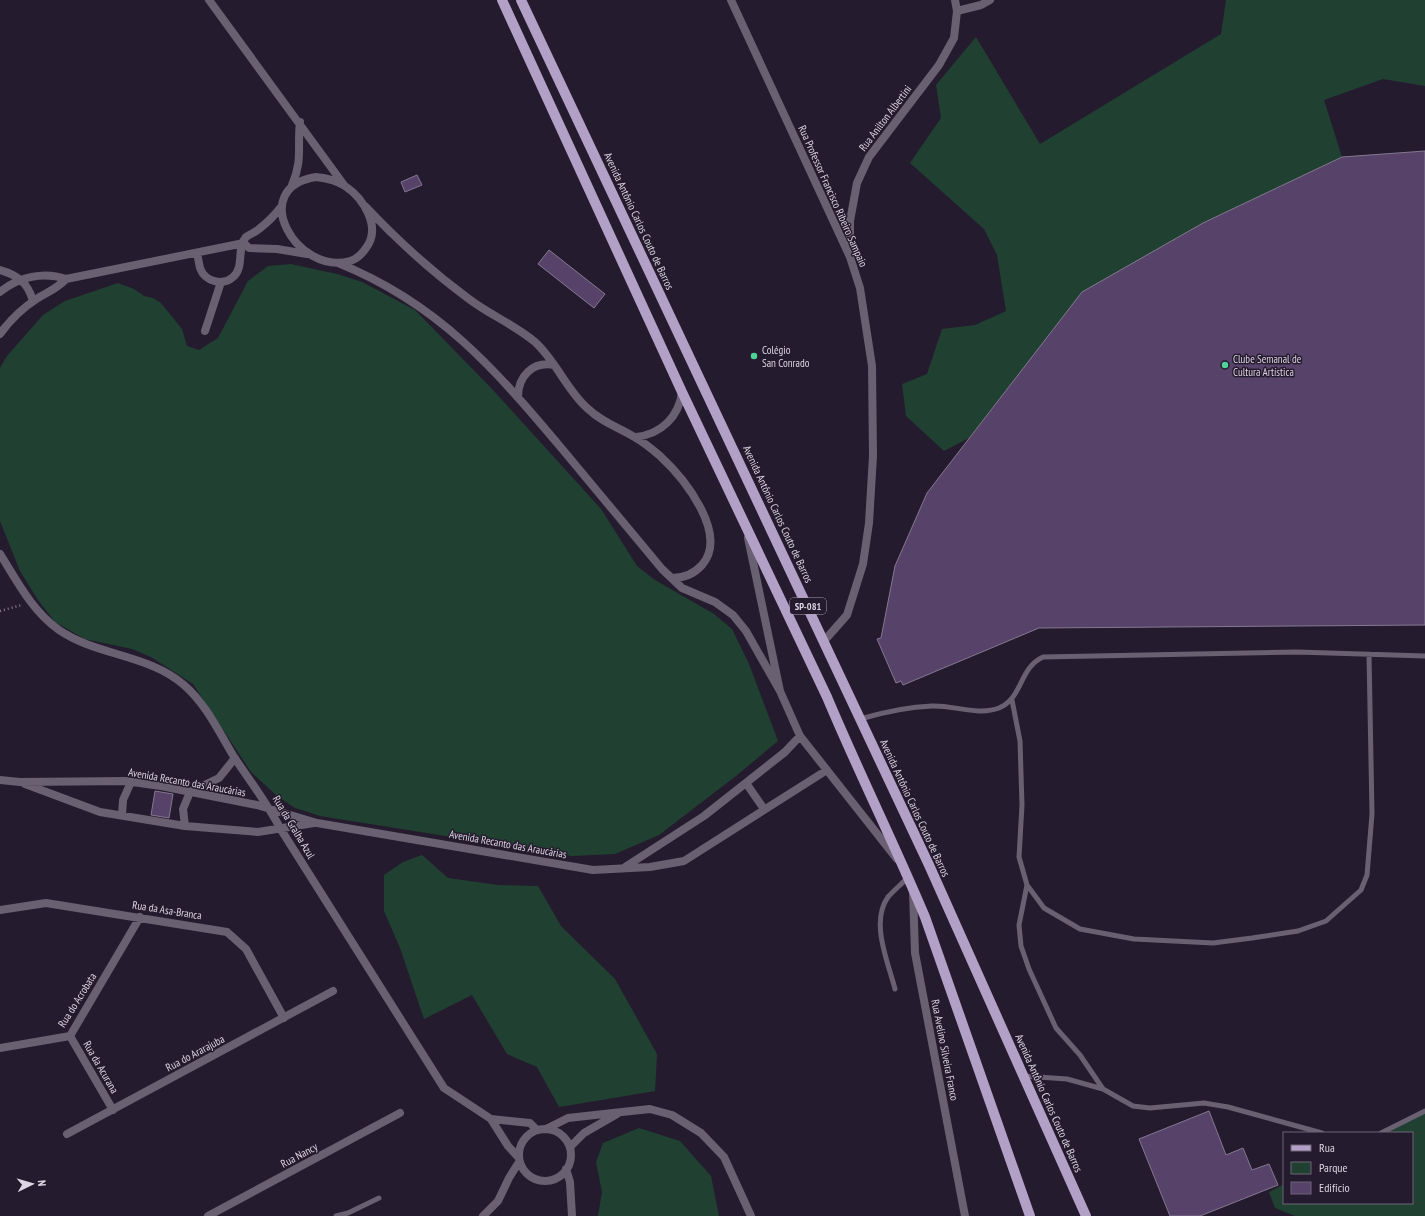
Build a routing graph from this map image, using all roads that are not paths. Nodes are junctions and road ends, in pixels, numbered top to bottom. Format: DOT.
graph roads {
  1 [pos="209,0"];
  2 [pos="502,0"];
  3 [pos="521,0"];
  4 [pos="730,0"];
  5 [pos="954,0"];
  6 [pos="990,0"];
  7 [pos="957,10"];
  8 [pos="300,122"];
  9 [pos="292,185"];
  10 [pos="344,185"];
  11 [pos="365,206"];
  12 [pos="281,207"];
  13 [pos="244,244"];
  14 [pos="197,253"];
  15 [pos="310,255"];
  16 [pos="850,257"];
  17 [pos="338,263"];
  18 [pos="0,270"];
  19 [pos="22,279"];
  20 [pos="66,279"];
  21 [pos="221,282"];
  22 [pos="0,292"];
  23 [pos="33,301"];
  24 [pos="205,331"];
  25 [pos="0,334"];
  26 [pos="554,365"];
  27 [pos="682,392"];
  28 [pos="518,397"];
  29 [pos="636,437"];
  30 [pos="745,525"];
  31 [pos="0,554"];
  32 [pos="672,578"];
  33 [pos="824,641"];
  34 [pos="1369,654"];
  35 [pos="1425,656"];
  36 [pos="780,691"];
  37 [pos="1012,700"];
  38 [pos="860,719"];
  39 [pos="800,736"];
  40 [pos="235,758"];
  41 [pos="827,770"];
  42 [pos="0,780"];
  43 [pos="20,782"];
  44 [pos="131,782"];
  45 [pos="746,783"];
  46 [pos="190,792"];
  47 [pos="271,810"];
  48 [pos="764,810"];
  49 [pos="122,815"];
  50 [pos="317,823"];
  51 [pos="185,826"];
  52 [pos="280,828"];
  53 [pos="625,868"];
  54 [pos="907,873"];
  55 [pos="1027,885"];
  56 [pos="912,886"];
  57 [pos="0,910"];
  58 [pos="140,917"];
  59 [pos="895,989"];
  60 [pos="334,991"];
  61 [pos="284,1018"];
  62 [pos="70,1036"];
  63 [pos="0,1048"];
  64 [pos="1024,1076"];
  65 [pos="1104,1089"];
  66 [pos="112,1110"];
  67 [pos="1425,1111"];
  68 [pos="622,1112"];
  69 [pos="400,1113"];
  70 [pos="492,1119"];
  71 [pos="546,1129"];
  72 [pos="537,1130"];
  73 [pos="1318,1132"];
  74 [pos="1383,1132"];
  75 [pos="67,1134"];
  76 [pos="570,1147"];
  77 [pos="519,1160"];
  78 [pos="566,1169"];
  79 [pos="379,1198"];
  80 [pos="220,1213"];
  81 [pos="208,1216"];
  82 [pos="336,1216"];
  83 [pos="482,1216"];
  84 [pos="572,1216"];
  85 [pos="751,1216"];
  86 [pos="965,1216"];
  87 [pos="1030,1216"];
  88 [pos="1086,1216"];
  1 -- 8 [label="street"];
  2 -- 27 [label="main road, SP-081"];
  3 -- 33 [label="main road, Avenida Antônio Carlos Couto de Barros / SP-081"];
  4 -- 16 [label="street, Rua Professor Francisco Ribeiro Sampaio"];
  5 -- 7 [label="street, Rua Anilton Albertini"];
  6 -- 7 [label="street"];
  7 -- 16 [label="street, Rua Anilton Albertini"];
  8 -- 9 [label="street"];
  8 -- 10 [label="street"];
  9 -- 10 [label="street"];
  9 -- 12 [label="street"];
  10 -- 11 [label="street"];
  11 -- 17 [label="street"];
  11 -- 26 [label="street"];
  12 -- 13 [label="street"];
  12 -- 15 [label="street"];
  13 -- 14 [label="street"];
  13 -- 15 [label="street"];
  13 -- 21 [label="street"];
  14 -- 20 [label="street"];
  14 -- 21 [label="street"];
  15 -- 17 [label="street"];
  16 -- 33 [label="street, Rua Professor Francisco Ribeiro Sampaio"];
  17 -- 28 [label="street"];
  18 -- 19 [label="street"];
  19 -- 20 [label="street"];
  19 -- 22 [label="street"];
  19 -- 23 [label="street"];
  20 -- 23 [label="street"];
  21 -- 24 [label="street"];
  23 -- 25 [label="street"];
  26 -- 28 [label="street"];
  26 -- 29 [label="street"];
  27 -- 29 [label="street"];
  27 -- 30 [label="main road, SP-081"];
  28 -- 32 [label="street"];
  29 -- 32 [label="street"];
  30 -- 36 [label="street"];
  30 -- 54 [label="main road, SP-081"];
  31 -- 40 [label="street, Rua da Gralha Azul"];
  32 -- 36 [label="street"];
  33 -- 38 [label="main road, Avenida Antônio Carlos Couto de Barros / SP-081"];
  34 -- 35 [label="lane"];
  34 -- 37 [label="lane"];
  34 -- 55 [label="lane"];
  36 -- 39 [label="street"];
  37 -- 38 [label="lane"];
  37 -- 55 [label="lane"];
  38 -- 64 [label="main road, Avenida Antônio Carlos Couto de Barros / SP-081"];
  39 -- 41 [label="street"];
  39 -- 45 [label="street, Avenida Recanto das Araucárias"];
  40 -- 46 [label="street"];
  40 -- 47 [label="street, Rua da Gralha Azul"];
  41 -- 48 [label="street, Avenida Recanto das Araucárias"];
  41 -- 54 [label="street"];
  42 -- 43 [label="street"];
  43 -- 44 [label="street, Avenida Recanto das Araucárias"];
  43 -- 49 [label="street, Avenida Recanto das Araucárias"];
  44 -- 46 [label="street, Avenida Recanto das Araucárias"];
  44 -- 49 [label="street"];
  45 -- 48 [label="street"];
  45 -- 53 [label="street, Avenida Recanto das Araucárias"];
  46 -- 47 [label="street, Avenida Recanto das Araucárias"];
  46 -- 51 [label="street"];
  47 -- 50 [label="street, Avenida Recanto das Araucárias"];
  47 -- 52 [label="street, Rua da Gralha Azul"];
  48 -- 53 [label="street, Avenida Recanto das Araucárias"];
  49 -- 51 [label="street, Avenida Recanto das Araucárias"];
  50 -- 52 [label="street, Avenida Recanto das Araucárias"];
  50 -- 53 [label="street, Avenida Recanto das Araucárias"];
  51 -- 52 [label="street, Avenida Recanto das Araucárias"];
  52 -- 70 [label="street, Rua da Gralha Azul"];
  54 -- 56 [label="main road, SP-081"];
  54 -- 59 [label="lane"];
  55 -- 65 [label="lane"];
  56 -- 86 [label="street, Rua Avelino Silveira Franco"];
  56 -- 87 [label="main road, SP-081"];
  57 -- 58 [label="street, Rua da Asa-Branca"];
  58 -- 61 [label="street, Rua da Asa-Branca"];
  58 -- 62 [label="street, Rua do Acrobata"];
  60 -- 61 [label="street, Rua do Ararajuba"];
  61 -- 66 [label="street, Rua do Ararajuba"];
  62 -- 63 [label="street, Rua do Acrobata"];
  62 -- 66 [label="street, Rua da Acurana"];
  64 -- 65 [label="lane"];
  64 -- 88 [label="main road, Avenida Antônio Carlos Couto de Barros / SP-081"];
  65 -- 73 [label="lane"];
  66 -- 75 [label="street, Rua do Ararajuba"];
  67 -- 74 [label="lane"];
  68 -- 71 [label="street"];
  68 -- 76 [label="street"];
  68 -- 85 [label="street"];
  69 -- 80 [label="street, Rua Nancy"];
  70 -- 72 [label="street, Rua da Gralha Azul"];
  70 -- 77 [label="street, Rua da Gralha Azul"];
  71 -- 72 [label="street"];
  71 -- 76 [label="street"];
  72 -- 77 [label="street"];
  76 -- 78 [label="street"];
  77 -- 78 [label="street"];
  77 -- 83 [label="street"];
  78 -- 84 [label="street"];
  79 -- 82 [label="lane"];
  80 -- 81 [label="street, Rua Nancy"];
}
